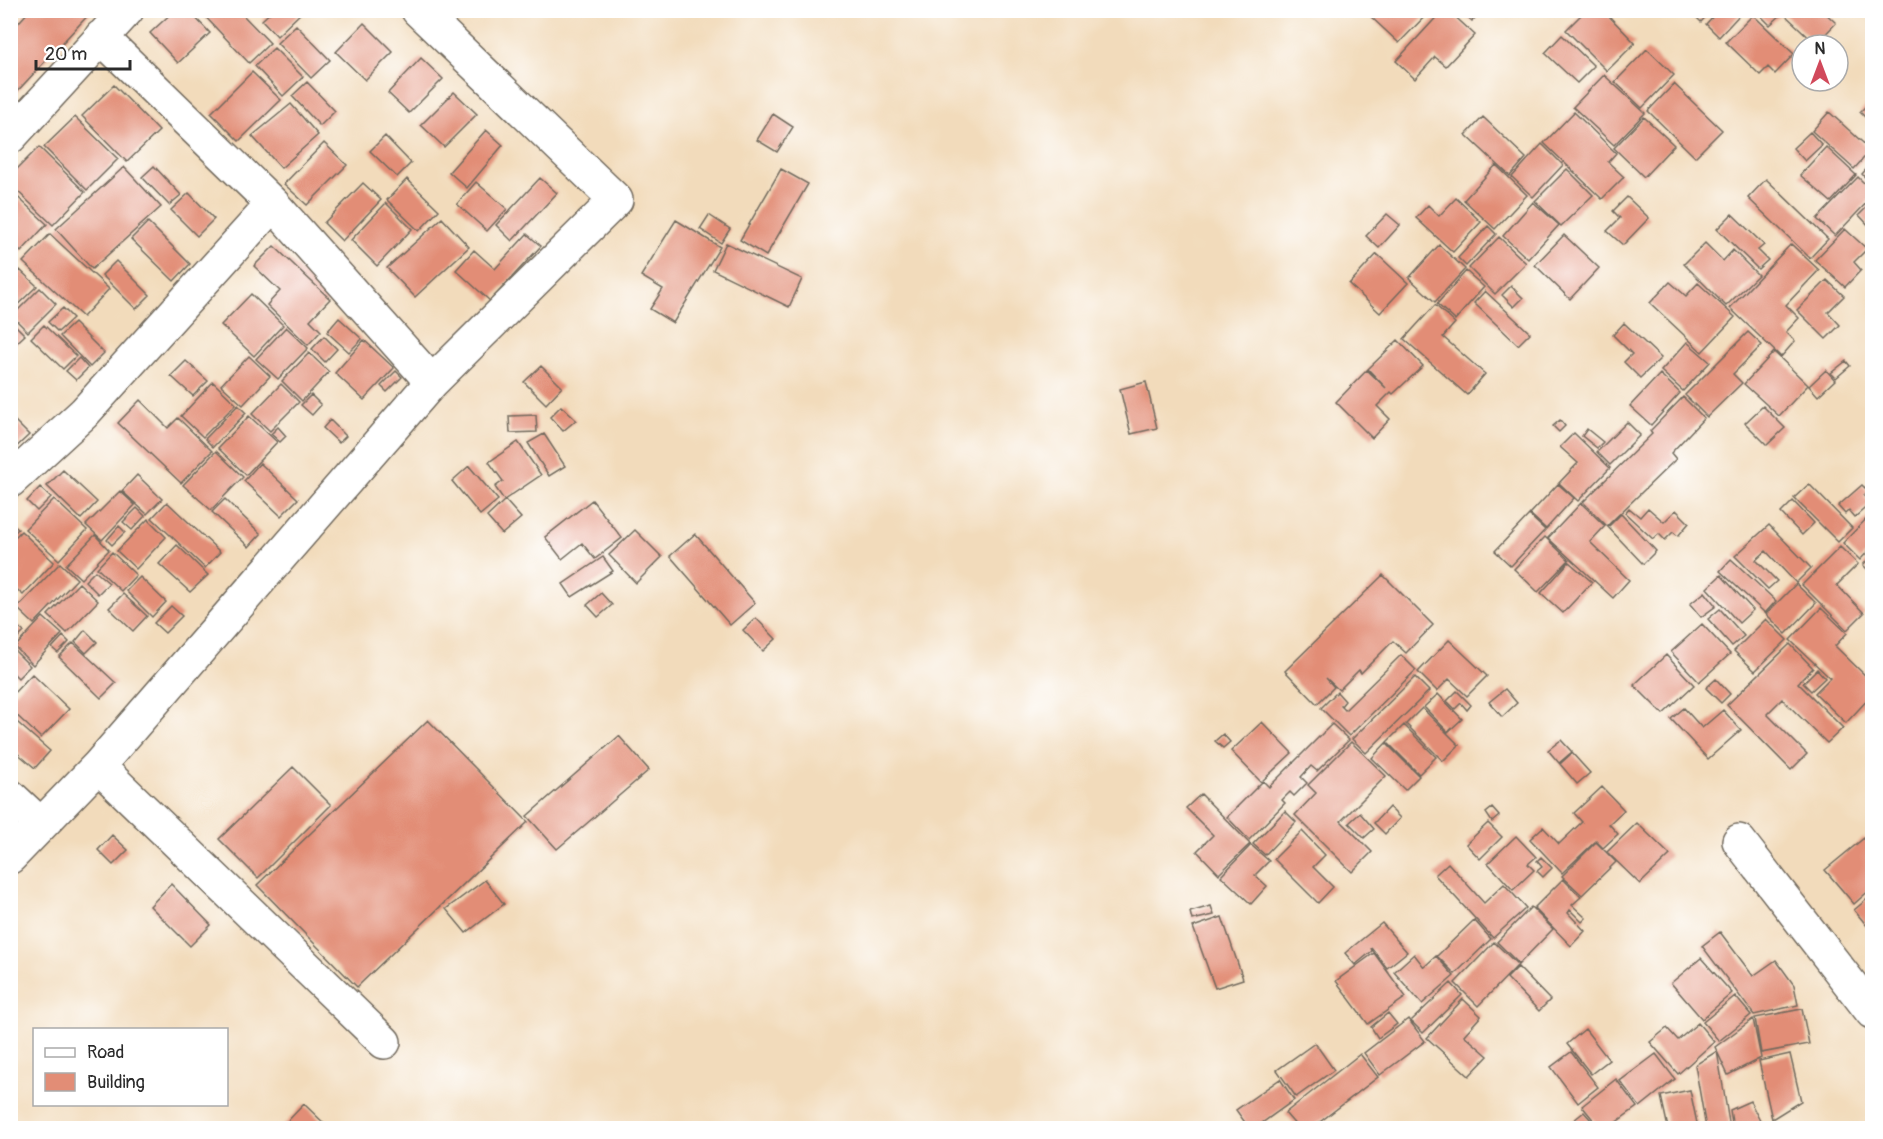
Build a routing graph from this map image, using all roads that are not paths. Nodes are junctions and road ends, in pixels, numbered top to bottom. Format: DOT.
graph roads {
  1 [pos="127,10"];
  2 [pos="418,10"];
  3 [pos="101,37"];
  4 [pos="10,137"];
  5 [pos="273,204"];
  6 [pos="432,382"];
  7 [pos="10,481"];
  8 [pos="98,766"];
  9 [pos="10,796"];
  10 [pos="41,825"];
  11 [pos="1739,842"];
  12 [pos="10,857"];
  13 [pos="1872,1012"];
  14 [pos="384,1042"];
  1 -- 3 [label="street"];
  2 -- 6 [label="street"];
  3 -- 4 [label="street"];
  3 -- 5 [label="street"];
  5 -- 6 [label="street"];
  5 -- 7 [label="street"];
  6 -- 8 [label="street"];
  8 -- 10 [label="street"];
  8 -- 14 [label="street"];
  9 -- 10 [label="street"];
  10 -- 12 [label="street"];
  11 -- 13 [label="street"];
}
